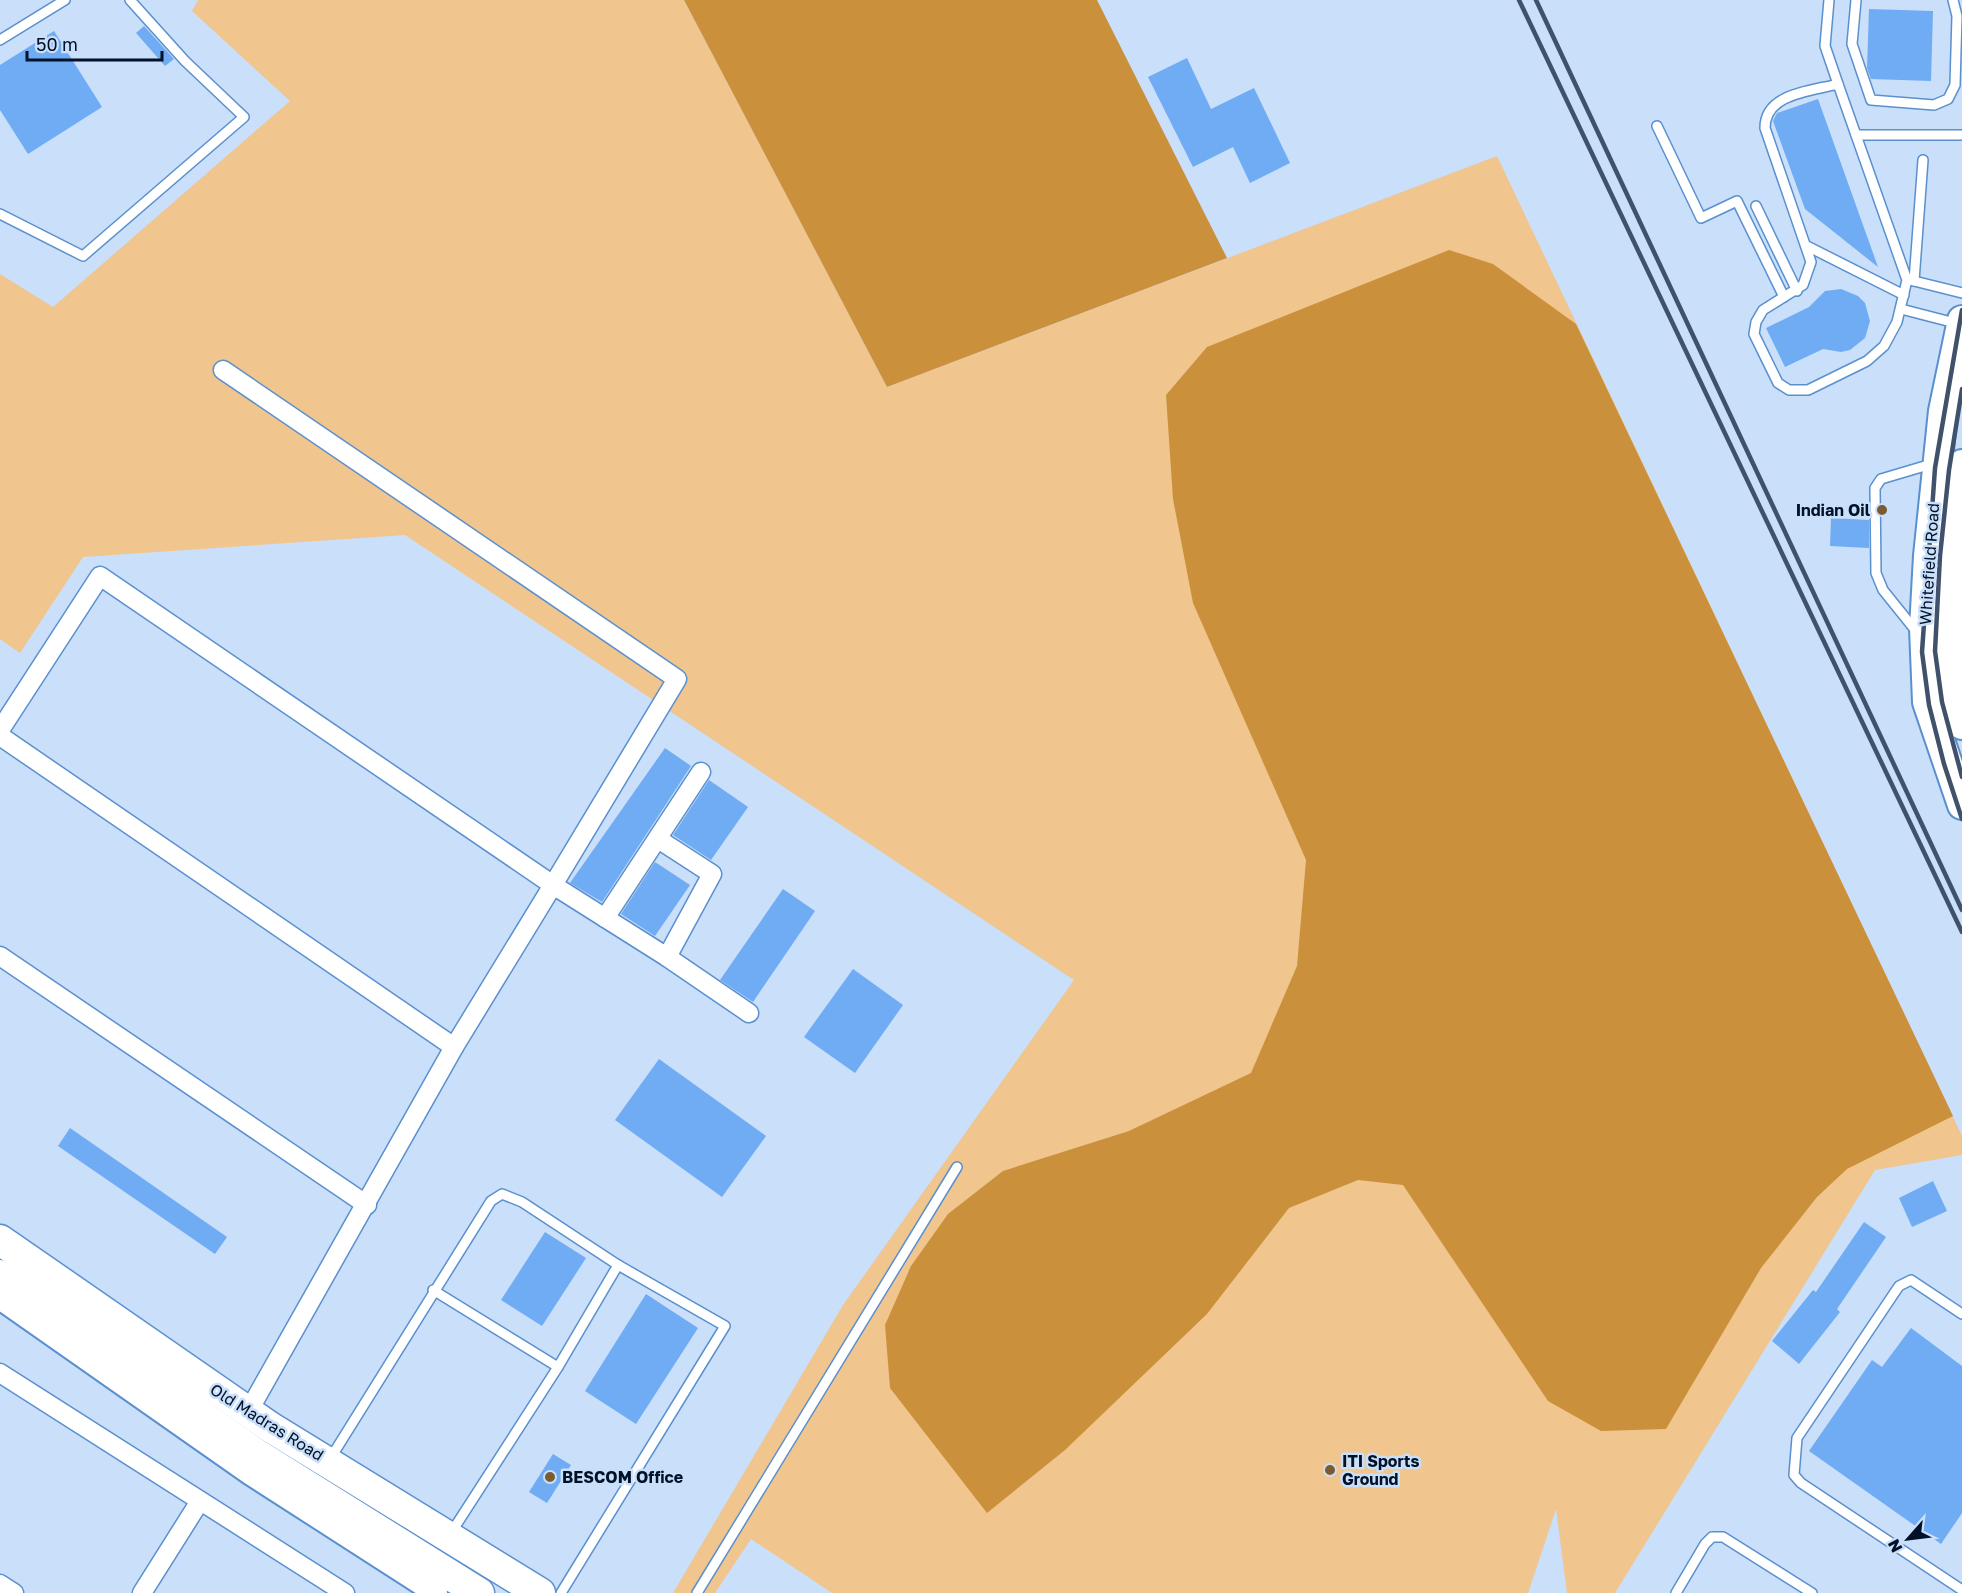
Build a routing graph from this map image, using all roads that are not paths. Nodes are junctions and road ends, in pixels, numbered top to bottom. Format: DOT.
graph roads {
  1 [pos="65,0"];
  2 [pos="130,0"];
  3 [pos="1829,0"];
  4 [pos="1856,0"];
  5 [pos="1953,0"];
  6 [pos="0,40"];
  7 [pos="1838,84"];
  8 [pos="1657,126"];
  9 [pos="1856,135"];
  10 [pos="1962,135"];
  11 [pos="1923,160"];
  12 [pos="1756,207"];
  13 [pos="0,214"];
  14 [pos="1807,246"];
  15 [pos="1911,280"];
  16 [pos="1797,291"];
  17 [pos="1962,293"];
  18 [pos="1904,296"];
  19 [pos="1784,297"];
  20 [pos="1900,309"];
  21 [pos="1961,322"];
  22 [pos="223,370"];
  23 [pos="1950,463"];
  24 [pos="1958,557"];
  25 [pos="1925,643"];
  26 [pos="1962,725"];
  27 [pos="0,730"];
  28 [pos="0,736"];
  29 [pos="701,772"];
  30 [pos="1962,805"];
  31 [pos="658,839"];
  32 [pos="553,885"];
  33 [pos="605,918"];
  34 [pos="0,956"];
  35 [pos="667,957"];
  36 [pos="749,1013"];
  37 [pos="454,1047"];
  38 [pos="957,1167"];
  39 [pos="367,1205"];
  40 [pos="0,1240"];
  41 [pos="618,1265"];
  42 [pos="0,1275"];
  43 [pos="433,1290"];
  44 [pos="0,1298"];
  45 [pos="1962,1314"];
  46 [pos="558,1367"];
  47 [pos="0,1372"];
  48 [pos="248,1412"];
  49 [pos="329,1461"];
  50 [pos="200,1501"];
  51 [pos="449,1536"];
  52 [pos="0,1584"];
  53 [pos="1962,1590"];
  54 [pos="15,1593"];
  55 [pos="142,1593"];
  56 [pos="345,1593"];
  57 [pos="436,1593"];
  58 [pos="479,1593"];
  59 [pos="540,1593"];
  60 [pos="561,1593"];
  61 [pos="697,1593"];
  62 [pos="1676,1593"];
  63 [pos="1812,1593"];
  1 -- 6 [label="lane"];
  2 -- 13 [label="lane"];
  3 -- 7 [label="lane"];
  4 -- 5 [label="lane"];
  7 -- 9 [label="lane"];
  7 -- 14 [label="lane"];
  8 -- 19 [label="lane"];
  9 -- 10 [label="lane"];
  9 -- 15 [label="lane"];
  11 -- 15 [label="lane"];
  12 -- 16 [label="lane"];
  14 -- 16 [label="lane"];
  14 -- 18 [label="lane"];
  15 -- 17 [label="lane"];
  15 -- 18 [label="lane"];
  16 -- 19 [label="lane"];
  18 -- 20 [label="lane"];
  19 -- 20 [label="lane"];
  20 -- 21 [label="lane"];
  21 -- 23 [label="main road, Whitefield Road"];
  22 -- 32 [label="street"];
  23 -- 24 [label="main road, Whitefield Road"];
  23 -- 25 [label="main road, Whitefield Road"];
  23 -- 25 [label="lane"];
  24 -- 26 [label="main road, Whitefield Road"];
  25 -- 30 [label="main road, Whitefield Road"];
  27 -- 32 [label="street"];
  28 -- 37 [label="street"];
  29 -- 31 [label="street"];
  31 -- 33 [label="street"];
  31 -- 35 [label="street"];
  32 -- 33 [label="street"];
  32 -- 37 [label="street"];
  33 -- 35 [label="street"];
  34 -- 39 [label="street"];
  35 -- 36 [label="street"];
  37 -- 39 [label="street"];
  38 -- 61 [label="lane"];
  39 -- 48 [label="street"];
  40 -- 48 [label="highway, Old Madras Road"];
  41 -- 43 [label="lane"];
  41 -- 46 [label="lane"];
  41 -- 60 [label="lane"];
  42 -- 58 [label="highway, Old Madras Road"];
  43 -- 46 [label="lane"];
  43 -- 49 [label="lane"];
  44 -- 57 [label="street"];
  45 -- 53 [label="lane"];
  46 -- 51 [label="lane"];
  47 -- 50 [label="street"];
  48 -- 49 [label="highway, Old Madras Road"];
  49 -- 51 [label="highway, Old Madras Road"];
  50 -- 55 [label="street"];
  50 -- 56 [label="street"];
  51 -- 59 [label="highway, Old Madras Road"];
  52 -- 54 [label="street"];
  62 -- 63 [label="lane"];
}
